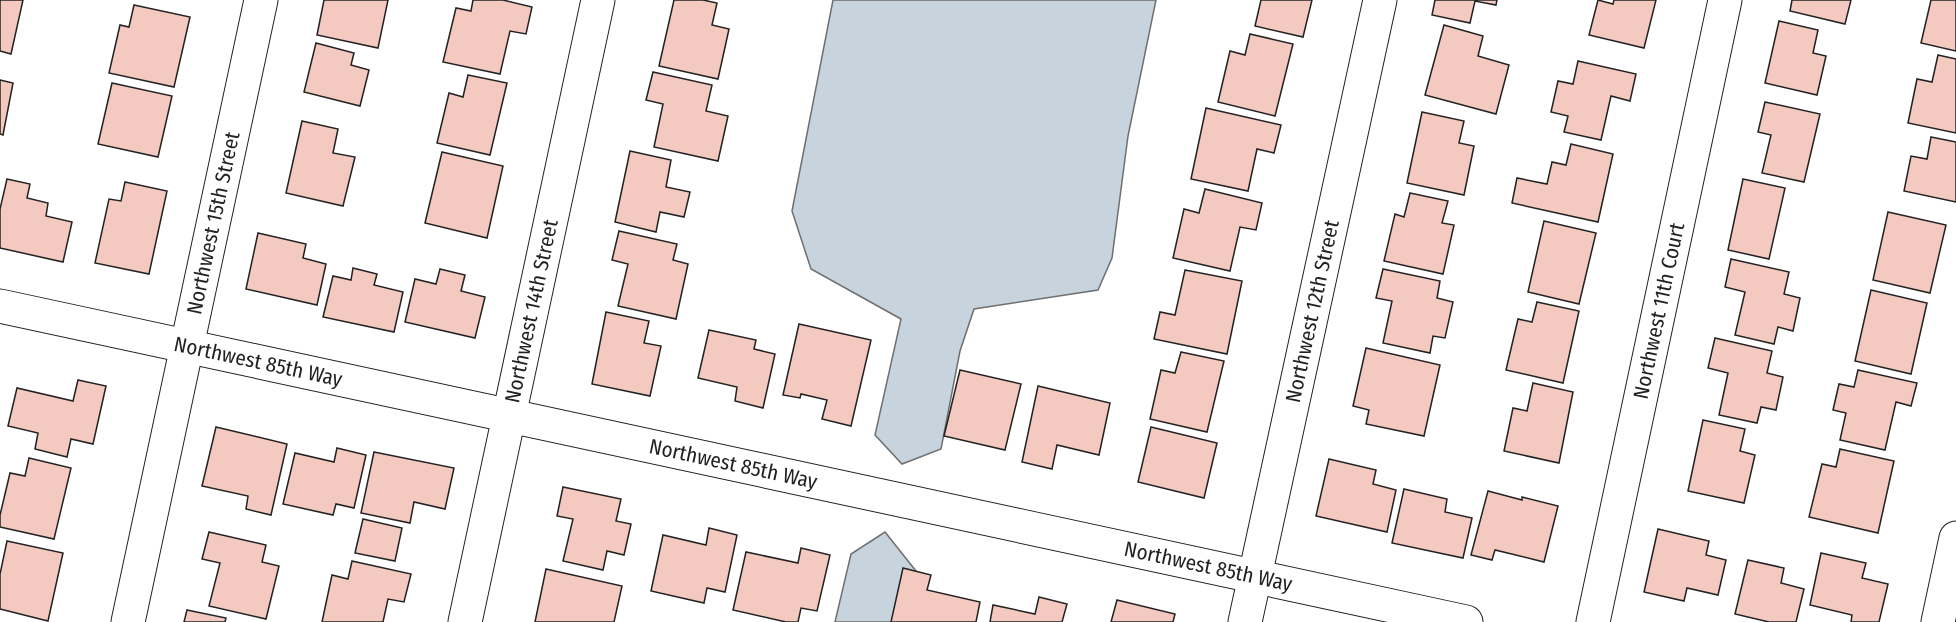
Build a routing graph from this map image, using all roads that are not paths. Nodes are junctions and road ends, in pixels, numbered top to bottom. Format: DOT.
graph roads {
  1 [pos="261,0"];
  2 [pos="598,0"];
  3 [pos="1380,0"];
  4 [pos="1725,0"];
  5 [pos="0,306"];
  6 [pos="188,348"];
  7 [pos="508,417"];
  8 [pos="1956,538"];
  9 [pos="1256,576"];
  10 [pos="128,622"];
  11 [pos="465,622"];
  12 [pos="1245,622"];
  13 [pos="1466,622"];
  14 [pos="1593,622"];
  15 [pos="1938,622"];
  1 -- 6 [label="street, Northwest 15th Street"];
  2 -- 7 [label="street, Northwest 14th Street"];
  3 -- 9 [label="street, Northwest 12th Street"];
  4 -- 14 [label="street, Northwest 11th Court"];
  5 -- 6 [label="street, Northwest 85th Way"];
  6 -- 7 [label="street, Northwest 85th Way"];
  6 -- 10 [label="street, Northwest 15th Street"];
  7 -- 9 [label="street, Northwest 85th Way"];
  7 -- 11 [label="street, Northwest 14th Street"];
  8 -- 15 [label="street"];
  9 -- 12 [label="street, Northwest 12th Street"];
  9 -- 13 [label="street, Northwest 85th Way"];
}
